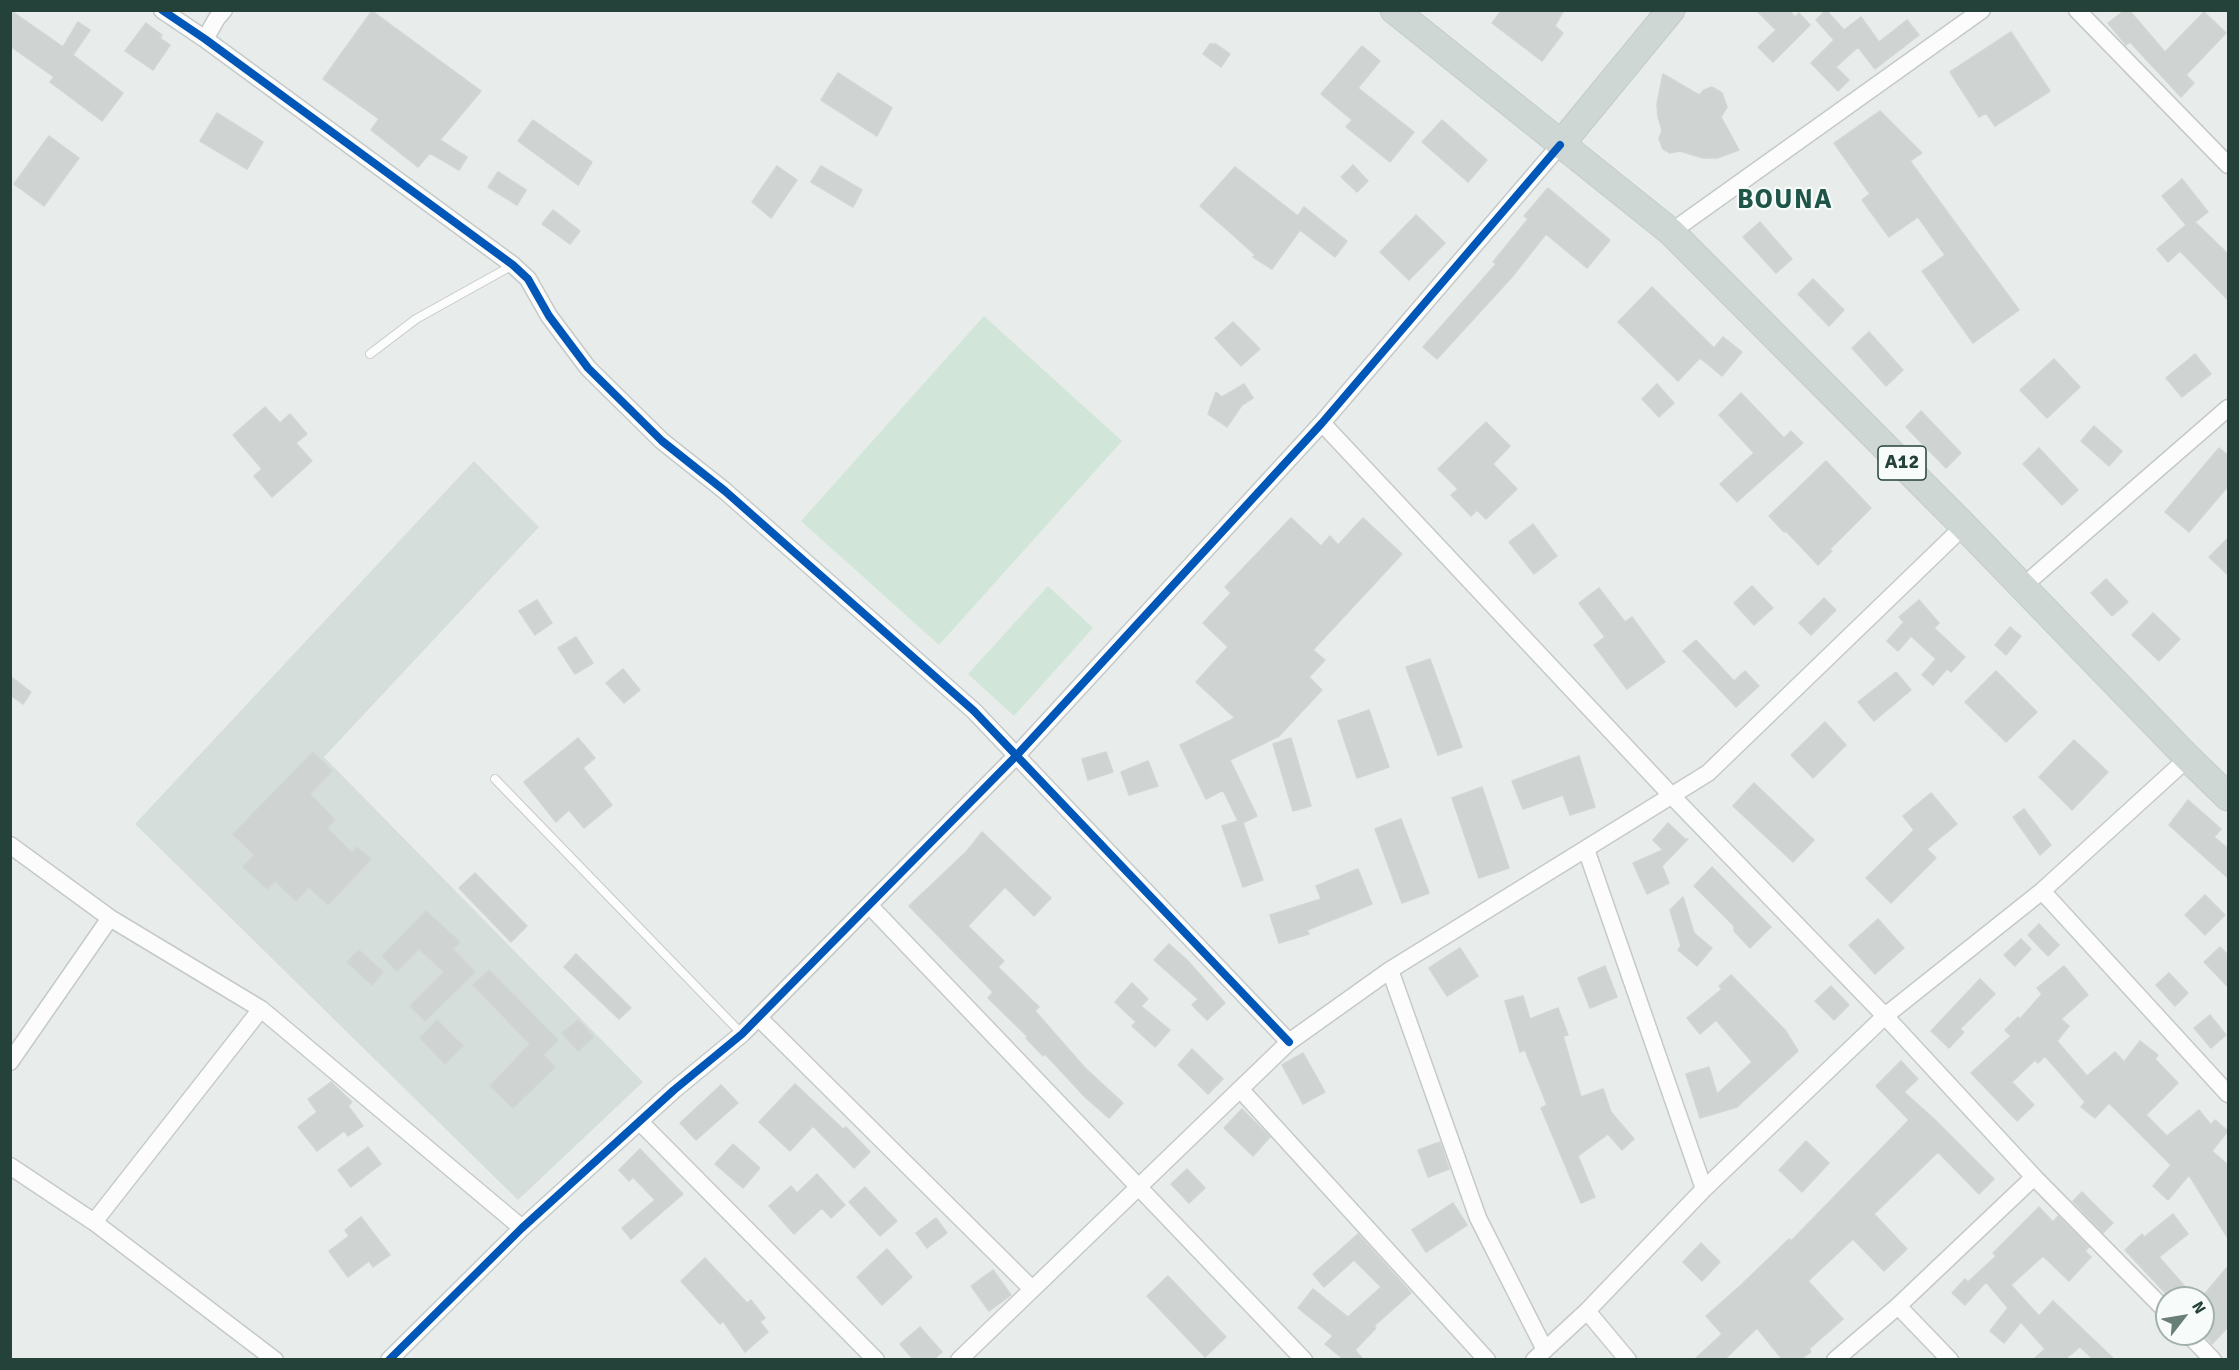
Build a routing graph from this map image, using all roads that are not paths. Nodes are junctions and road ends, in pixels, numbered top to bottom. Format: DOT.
graph roads {
  1 [pos="162,10"];
  2 [pos="224,10"];
  3 [pos="1394,10"];
  4 [pos="1671,10"];
  5 [pos="1982,10"];
  6 [pos="2077,10"];
  7 [pos="205,39"];
  8 [pos="1560,145"];
  9 [pos="2229,165"];
  10 [pos="1671,232"];
  11 [pos="513,265"];
  12 [pos="370,354"];
  13 [pos="2229,408"];
  14 [pos="1322,423"];
  15 [pos="1964,526"];
  16 [pos="2022,587"];
  17 [pos="1017,755"];
  18 [pos="2188,759"];
  19 [pos="495,779"];
  20 [pos="1671,795"];
  21 [pos="2229,797"];
  22 [pos="10,845"];
  23 [pos="1586,849"];
  24 [pos="2042,891"];
  25 [pos="869,905"];
  26 [pos="110,918"];
  27 [pos="1390,970"];
  28 [pos="261,1009"];
  29 [pos="1885,1016"];
  30 [pos="759,1018"];
  31 [pos="742,1034"];
  32 [pos="1289,1042"];
  33 [pos="10,1062"];
  34 [pos="1239,1089"];
  35 [pos="2229,1094"];
  36 [pos="640,1122"];
  37 [pos="10,1166"];
  38 [pos="2034,1177"];
  39 [pos="1138,1187"];
  40 [pos="1704,1189"];
  41 [pos="94,1222"];
  42 [pos="522,1228"];
  43 [pos="1032,1289"];
  44 [pos="2155,1300"];
  45 [pos="1898,1306"];
  46 [pos="1587,1311"];
  47 [pos="2200,1346"];
  48 [pos="1540,1355"];
  49 [pos="275,1359"];
  50 [pos="389,1359"];
  51 [pos="876,1359"];
  52 [pos="959,1359"];
  53 [pos="1304,1359"];
  54 [pos="1487,1359"];
  55 [pos="1628,1359"];
  56 [pos="1835,1359"];
  57 [pos="1949,1359"];
  58 [pos="2213,1359"];
  1 -- 7 [label="street"];
  2 -- 7 [label="street"];
  3 -- 8 [label="main road"];
  4 -- 8 [label="main road"];
  5 -- 10 [label="street"];
  6 -- 9 [label="street"];
  7 -- 11 [label="street"];
  8 -- 10 [label="main road, A12"];
  8 -- 14 [label="street"];
  10 -- 15 [label="main road, A12"];
  11 -- 12 [label="lane"];
  11 -- 17 [label="street"];
  13 -- 16 [label="street"];
  14 -- 17 [label="street"];
  14 -- 20 [label="street"];
  15 -- 16 [label="main road, A12"];
  15 -- 20 [label="street"];
  16 -- 18 [label="main road, A12"];
  17 -- 25 [label="street"];
  17 -- 32 [label="street"];
  18 -- 21 [label="main road, A12"];
  18 -- 24 [label="street"];
  19 -- 31 [label="lane"];
  20 -- 23 [label="street"];
  20 -- 29 [label="street"];
  22 -- 26 [label="street"];
  23 -- 27 [label="street"];
  23 -- 40 [label="street"];
  24 -- 29 [label="street"];
  24 -- 35 [label="street"];
  25 -- 30 [label="street"];
  25 -- 39 [label="street"];
  26 -- 28 [label="street"];
  26 -- 33 [label="street"];
  27 -- 32 [label="street"];
  27 -- 48 [label="street"];
  28 -- 41 [label="street"];
  28 -- 42 [label="street"];
  29 -- 38 [label="street"];
  29 -- 40 [label="street"];
  30 -- 31 [label="street"];
  30 -- 43 [label="street"];
  31 -- 36 [label="street"];
  32 -- 34 [label="street"];
  34 -- 39 [label="street"];
  34 -- 54 [label="street"];
  36 -- 42 [label="street"];
  36 -- 51 [label="street"];
  37 -- 41 [label="street"];
  38 -- 44 [label="street"];
  38 -- 45 [label="street"];
  39 -- 43 [label="street"];
  39 -- 53 [label="street"];
  40 -- 46 [label="street"];
  41 -- 49 [label="street"];
  42 -- 50 [label="street"];
  43 -- 52 [label="street"];
  45 -- 56 [label="street"];
  45 -- 57 [label="street"];
  46 -- 48 [label="street"];
  46 -- 55 [label="street"];
  47 -- 58 [label="street"];
}
